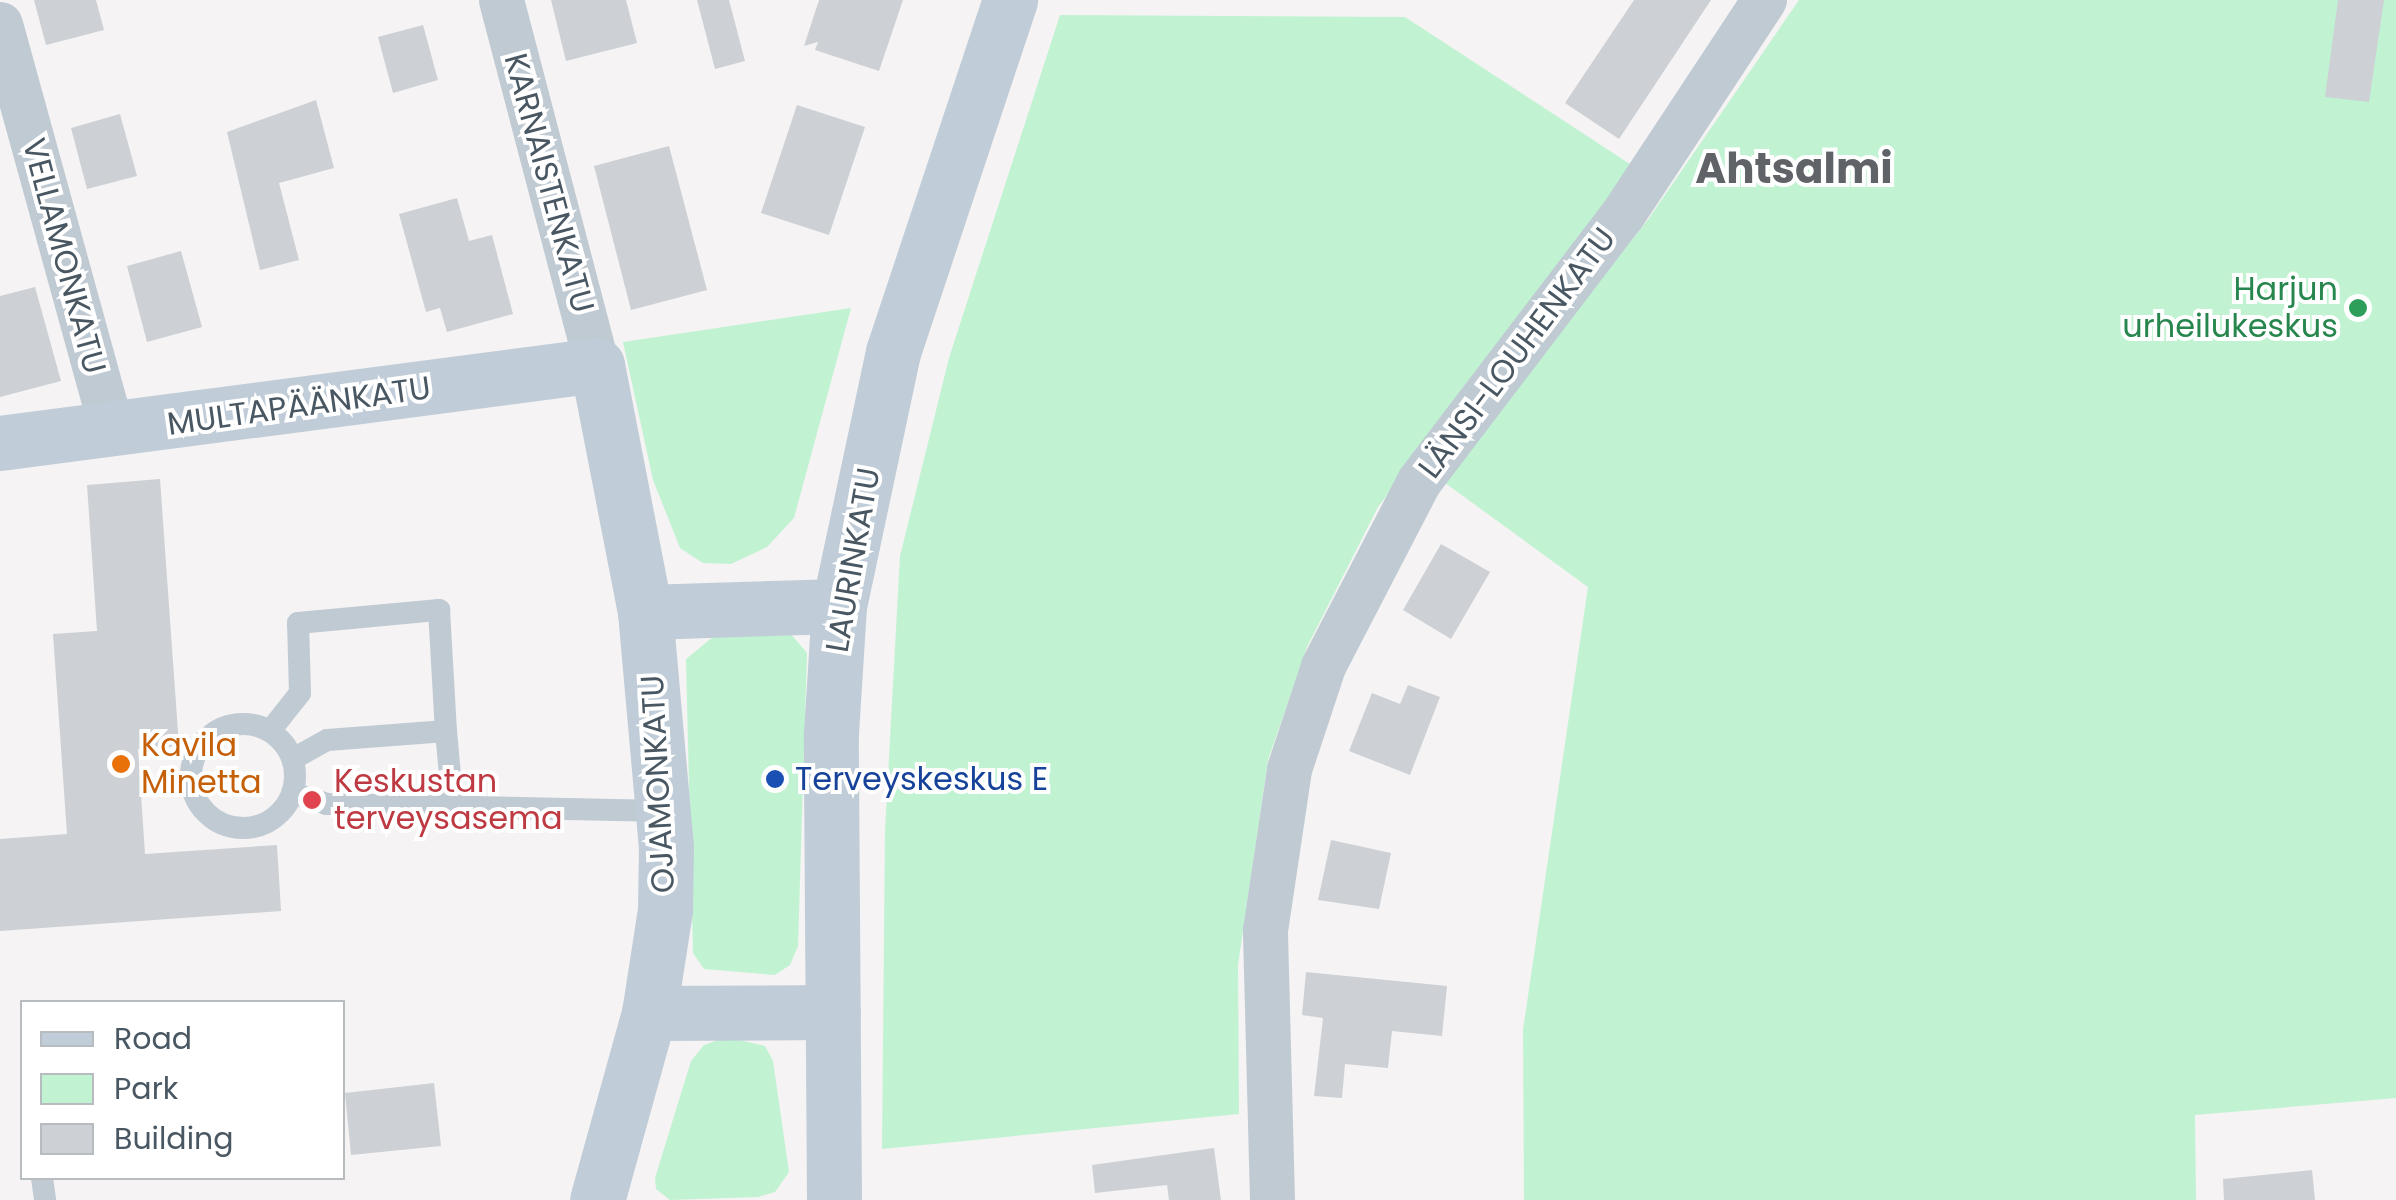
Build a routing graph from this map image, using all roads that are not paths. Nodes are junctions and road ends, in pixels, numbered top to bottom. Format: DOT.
graph roads {
  1 [pos="501,0"];
  2 [pos="1010,0"];
  3 [pos="1764,0"];
  4 [pos="0,24"];
  5 [pos="598,365"];
  6 [pos="112,430"];
  7 [pos="0,443"];
  8 [pos="839,606"];
  9 [pos="645,612"];
  10 [pos="270,731"];
  11 [pos="446,731"];
  12 [pos="293,758"];
  13 [pos="293,793"];
  14 [pos="453,808"];
  15 [pos="663,810"];
  16 [pos="832,1012"];
  17 [pos="648,1013"];
  18 [pos="597,1200"];
  19 [pos="834,1200"];
  20 [pos="1272,1200"];
  1 -- 5 [label="street, KARNAISTENKATU"];
  2 -- 8 [label="street, LAURINKATU"];
  3 -- 20 [label="street, LÄNSI-LOUHENKATU"];
  4 -- 6 [label="street, VELLAMONKATU"];
  5 -- 6 [label="street, MULTAPÄÄNKATU"];
  5 -- 9 [label="street, OJAMONKATU"];
  6 -- 7 [label="street, MULTAPÄÄNKATU"];
  8 -- 9 [label="street"];
  8 -- 16 [label="street, LAURINKATU"];
  9 -- 15 [label="street, OJAMONKATU"];
  10 -- 11 [label="lane"];
  10 -- 12 [label="lane"];
  10 -- 13 [label="lane"];
  11 -- 12 [label="lane"];
  11 -- 14 [label="lane"];
  12 -- 13 [label="lane"];
  13 -- 14 [label="lane"];
  14 -- 15 [label="lane"];
  15 -- 17 [label="street, OJAMONKATU"];
  16 -- 17 [label="street"];
  16 -- 19 [label="street, LAURINKATU"];
  17 -- 18 [label="street, OJAMONKATU"];
}
